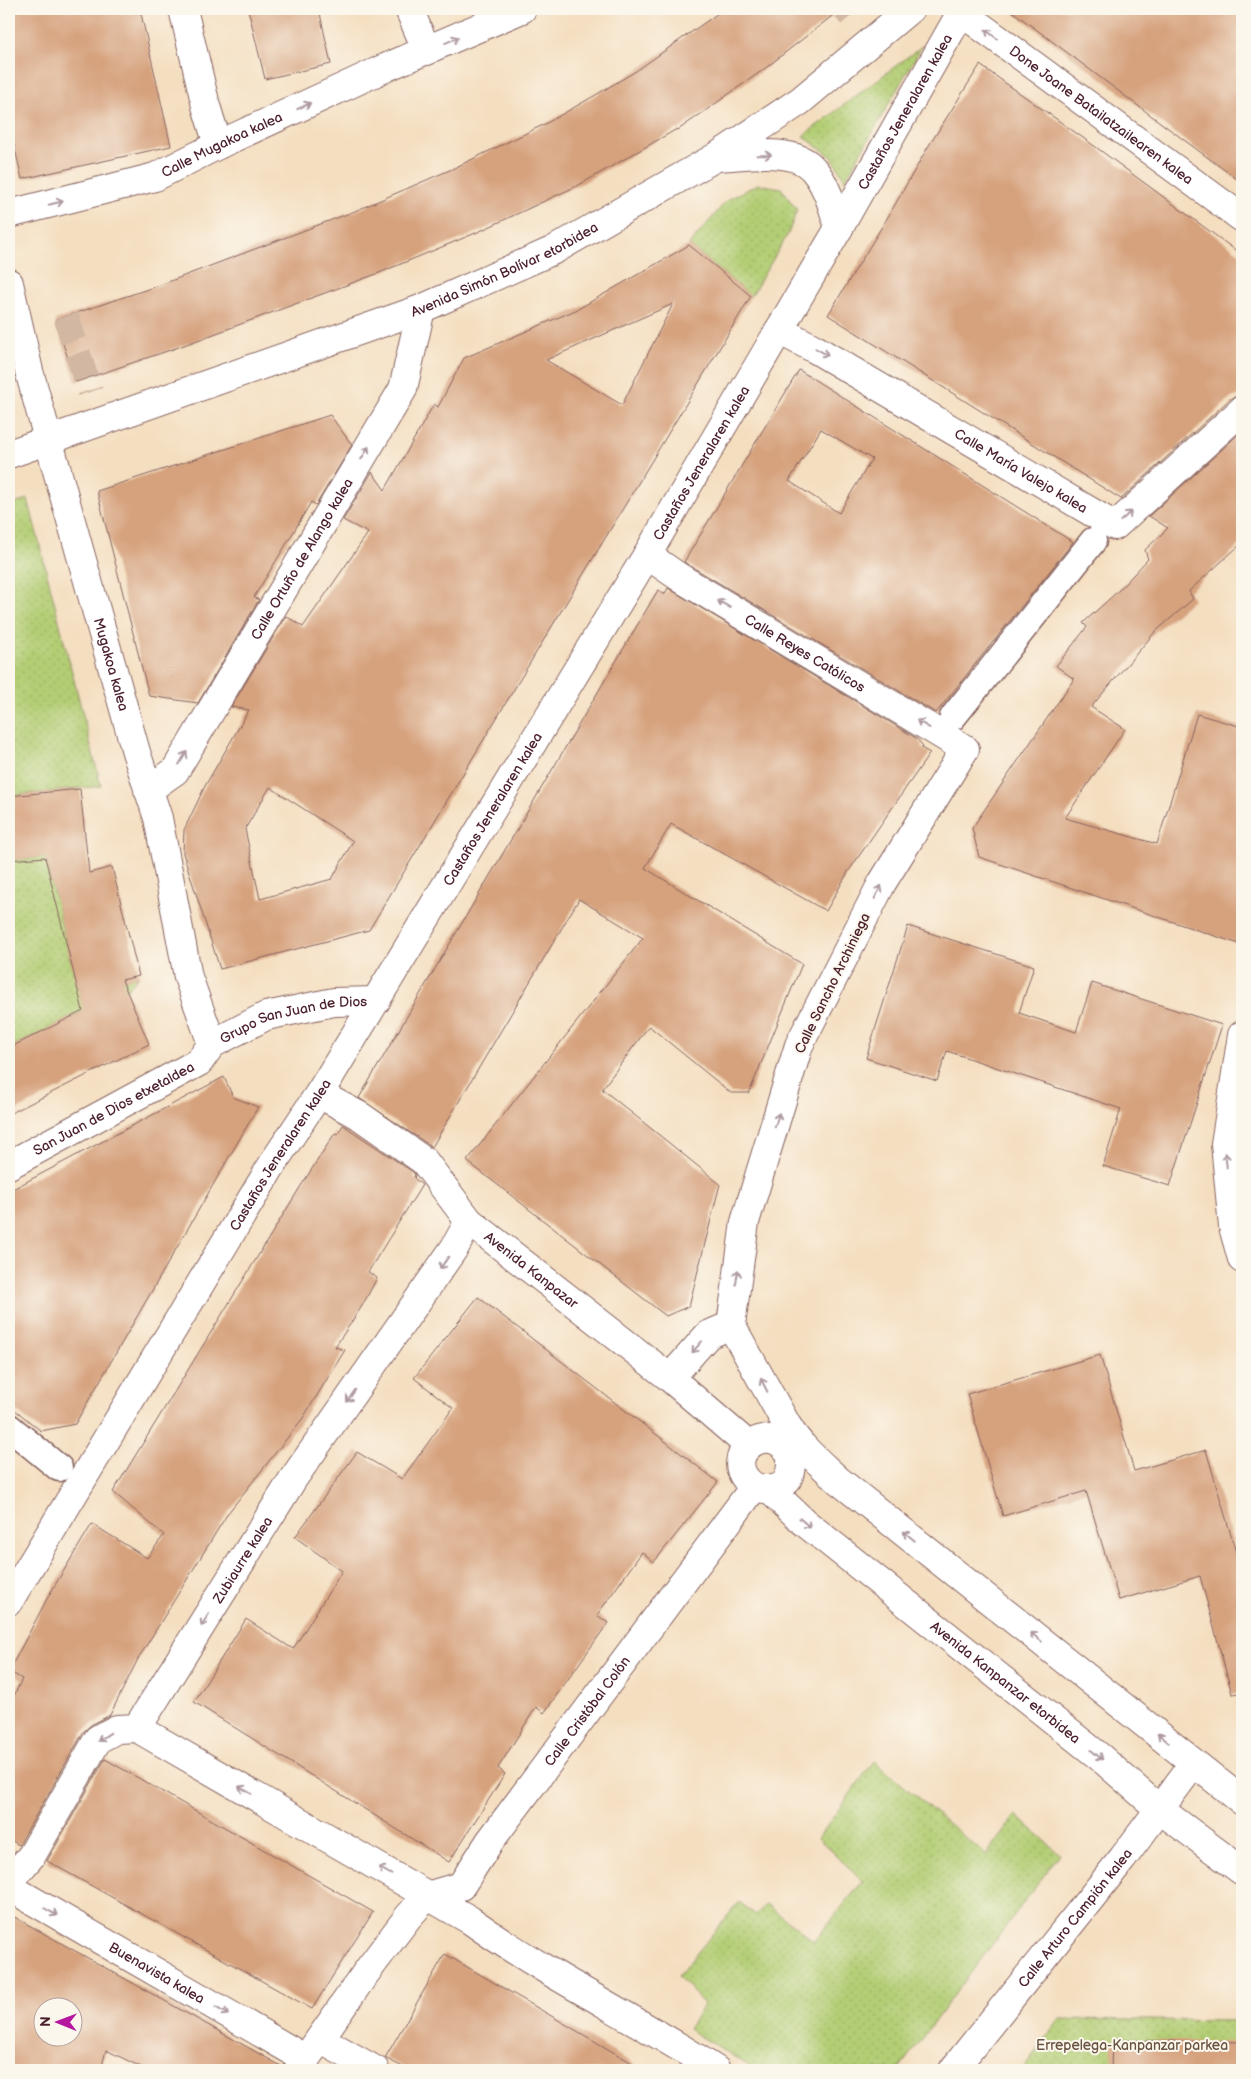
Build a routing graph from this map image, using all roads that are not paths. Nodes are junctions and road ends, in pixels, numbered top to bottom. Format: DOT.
graph roads {
  1 [pos="183,9"];
  2 [pos="409,9"];
  3 [pos="522,9"];
  4 [pos="910,9"];
  5 [pos="962,10"];
  6 [pos="427,51"];
  7 [pos="218,145"];
  8 [pos="716,158"];
  9 [pos="9,214"];
  10 [pos="1242,218"];
  11 [pos="839,228"];
  12 [pos="9,283"];
  13 [pos="421,309"];
  14 [pos="779,330"];
  15 [pos="1242,410"];
  16 [pos="49,439"];
  17 [pos="9,454"];
  18 [pos="1093,541"];
  19 [pos="647,555"];
  20 [pos="953,717"];
  21 [pos="965,749"];
  22 [pos="148,790"];
  23 [pos="376,1001"];
  24 [pos="1242,1035"];
  25 [pos="212,1044"];
  26 [pos="319,1094"];
  27 [pos="9,1166"];
  28 [pos="469,1221"];
  29 [pos="1242,1259"];
  30 [pos="731,1325"];
  31 [pos="670,1378"];
  32 [pos="9,1427"];
  33 [pos="788,1427"];
  34 [pos="748,1446"];
  35 [pos="791,1457"];
  36 [pos="59,1468"];
  37 [pos="838,1480"];
  38 [pos="762,1488"];
  39 [pos="9,1601"];
  40 [pos="137,1728"];
  41 [pos="1194,1763"];
  42 [pos="1242,1801"];
  43 [pos="1242,1808"];
  44 [pos="1160,1809"];
  45 [pos="1242,1871"];
  46 [pos="9,1882"];
  47 [pos="9,1887"];
  48 [pos="427,1896"];
  49 [pos="308,2056"];
  50 [pos="375,2070"];
  51 [pos="716,2070"];
  52 [pos="953,2070"];
  1 -- 7 [label="street"];
  2 -- 6 [label="street"];
  6 -- 3 [label="street, Calle Mugakoa kalea, one-way"];
  4 -- 8 [label="street, Avenida Simón Bolívar etorbidea"];
  10 -- 5 [label="street, Done Joane Batailatzailearen kalea, one-way"];
  5 -- 11 [label="street, Castaños Jeneralaren kalea"];
  7 -- 6 [label="street, Calle Mugakoa kalea, one-way"];
  9 -- 7 [label="street, Calle Mugakoa kalea, one-way"];
  8 -- 11 [label="street, one-way"];
  8 -- 13 [label="street, Avenida Simón Bolívar etorbidea"];
  11 -- 14 [label="street, Castaños Jeneralaren kalea"];
  12 -- 16 [label="street, Mugakoa kalea"];
  13 -- 16 [label="street, Avenida Simón Bolívar etorbidea"];
  22 -- 13 [label="street, Calle Ortuño de Alango kalea, one-way"];
  14 -- 15 [label="street, Calle María Valejo kalea, one-way"];
  14 -- 19 [label="street, Castaños Jeneralaren kalea"];
  16 -- 17 [label="street, Avenida Simón Bolívar etorbidea"];
  16 -- 22 [label="street, Mugakoa kalea"];
  18 -- 20 [label="street"];
  21 -- 19 [label="street, Calle Reyes Católicos, one-way"];
  19 -- 23 [label="street, Castaños Jeneralaren kalea"];
  30 -- 21 [label="street, Calle Sancho Archiniega, one-way"];
  22 -- 25 [label="street, Mugakoa kalea"];
  23 -- 25 [label="street, Grupo San Juan de Dios"];
  23 -- 26 [label="street, Castaños Jeneralaren kalea"];
  29 -- 24 [label="street, one-way"];
  25 -- 27 [label="street, San Juan de Dios etxetaldea"];
  26 -- 28 [label="street, Avenida Kanpazar"];
  26 -- 39 [label="street, Castaños Jeneralaren kalea"];
  28 -- 31 [label="street, Avenida Kanpazar"];
  28 -- 40 [label="street, Zubiaurre kalea, one-way"];
  30 -- 31 [label="street, one-way"];
  33 -- 30 [label="street, one-way"];
  31 -- 34 [label="street, Avenida Kanpazar"];
  32 -- 36 [label="street"];
  33 -- 35 [label="street"];
  33 -- 37 [label="street"];
  34 -- 35 [label="street"];
  34 -- 38 [label="street"];
  35 -- 37 [label="street"];
  35 -- 38 [label="street"];
  41 -- 37 [label="street, one-way"];
  38 -- 44 [label="street, Avenida Kanpanzar etorbidea, one-way"];
  38 -- 48 [label="street, Calle Cristóbal Colón"];
  40 -- 46 [label="street, one-way"];
  48 -- 40 [label="street, one-way"];
  41 -- 42 [label="street"];
  41 -- 43 [label="street"];
  41 -- 44 [label="street, Calle Arturo Campión kalea"];
  44 -- 45 [label="street, Avenida Kanpanzar etorbidea"];
  44 -- 52 [label="street, Calle Arturo Campión kalea"];
  47 -- 49 [label="street, Buenavista kalea, one-way"];
  48 -- 49 [label="street"];
  48 -- 51 [label="street"];
  49 -- 50 [label="street, Buenavista kalea"];
}
